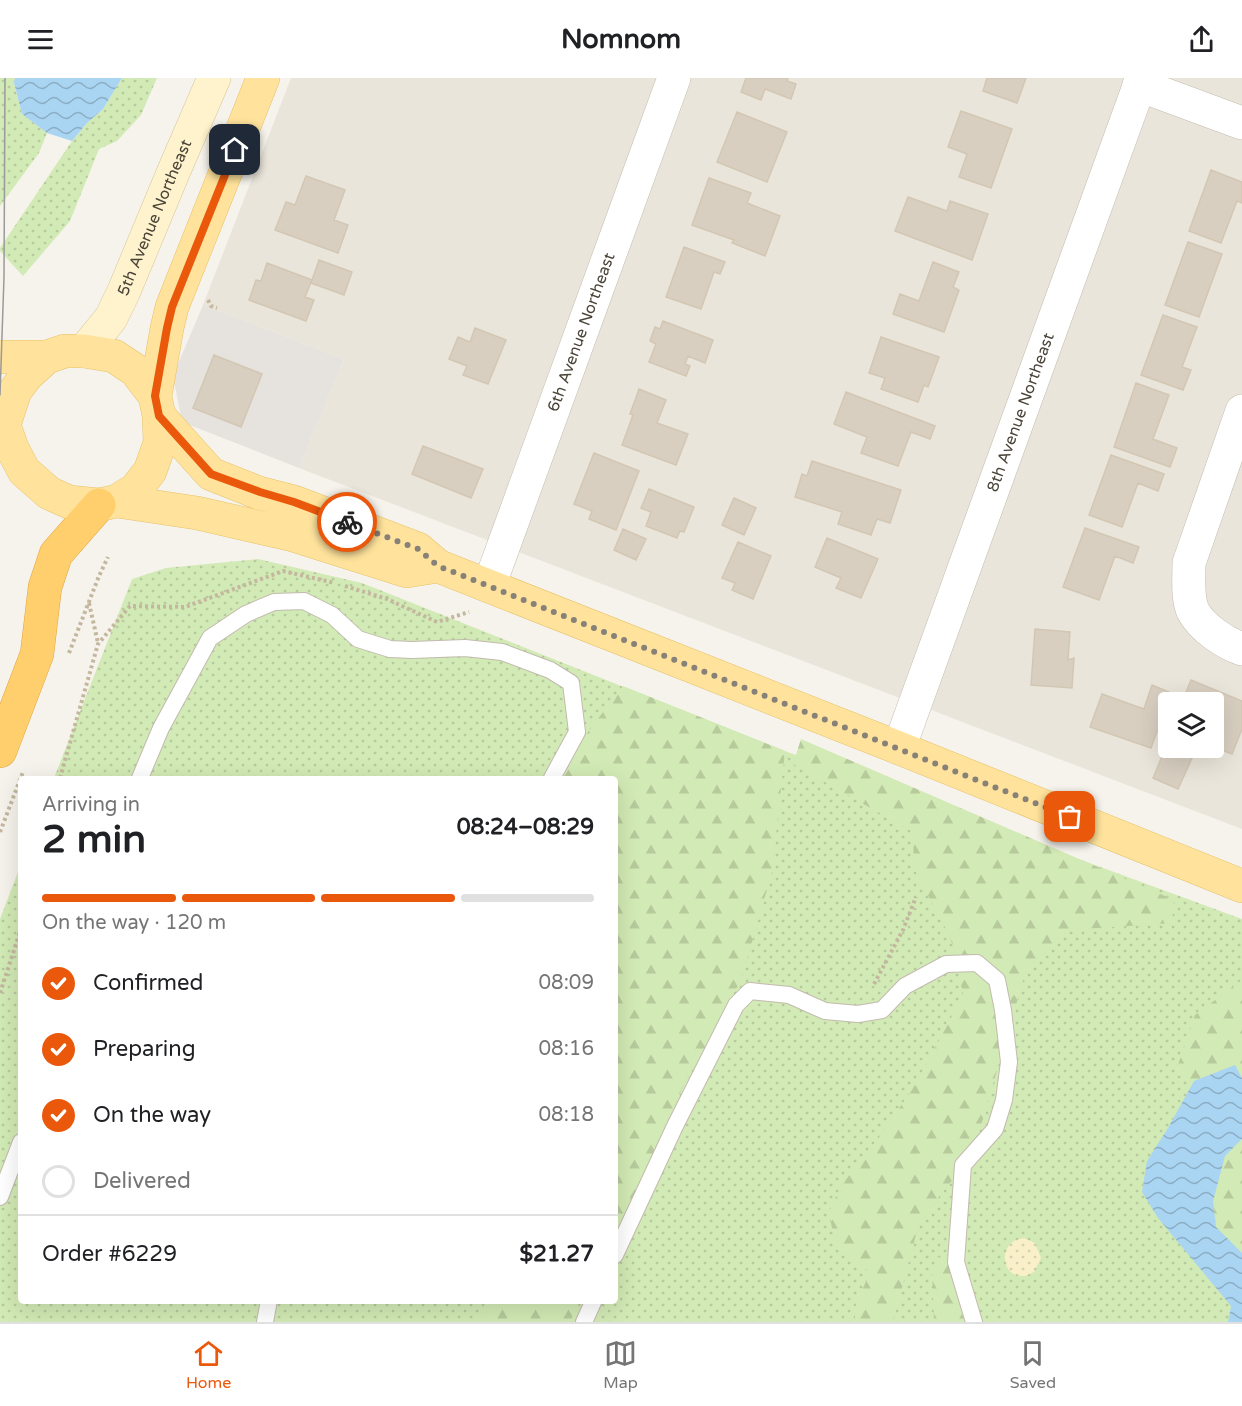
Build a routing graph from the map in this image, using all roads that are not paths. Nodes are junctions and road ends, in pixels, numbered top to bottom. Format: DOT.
graph roads {
  1 [pos="214,78"];
  2 [pos="263,78"];
  3 [pos="674,78"];
  4 [pos="1141,81"];
  5 [pos="1242,123"];
  6 [pos="84,351"];
  7 [pos="0,357"];
  8 [pos="47,357"];
  9 [pos="157,406"];
  10 [pos="1242,411"];
  11 [pos="2,423"];
  12 [pos="108,503"];
  13 [pos="438,566"];
  14 [pos="489,586"];
  15 [pos="1242,649"];
  16 [pos="899,748"];
  17 [pos="0,751"];
  18 [pos="141,776"];
  19 [pos="553,776"];
  20 [pos="1242,886"];
  21 [pos="18,1150"];
  22 [pos="0,1197"];
  23 [pos="618,1249"];
  24 [pos="268,1304"];
  25 [pos="592,1304"];
  26 [pos="265,1322"];
  27 [pos="584,1322"];
  28 [pos="974,1322"];
  1 -- 6 [label="street, 5th Avenue Northeast"];
  2 -- 9 [label="main road"];
  3 -- 14 [label="street, 6th Avenue Northeast"];
  4 -- 5 [label="street"];
  4 -- 16 [label="street, 8th Avenue Northeast"];
  6 -- 8 [label="main road"];
  6 -- 9 [label="main road"];
  7 -- 8 [label="main road"];
  8 -- 11 [label="main road"];
  9 -- 12 [label="main road"];
  9 -- 13 [label="main road"];
  10 -- 15 [label="street"];
  11 -- 12 [label="main road"];
  12 -- 13 [label="main road"];
  12 -- 17 [label="highway"];
  13 -- 14 [label="main road"];
  14 -- 16 [label="main road"];
  16 -- 20 [label="main road"];
  18 -- 19 [label="lane"];
  21 -- 22 [label="lane"];
  23 -- 28 [label="lane"];
  24 -- 26 [label="lane"];
  25 -- 27 [label="lane"];
}
